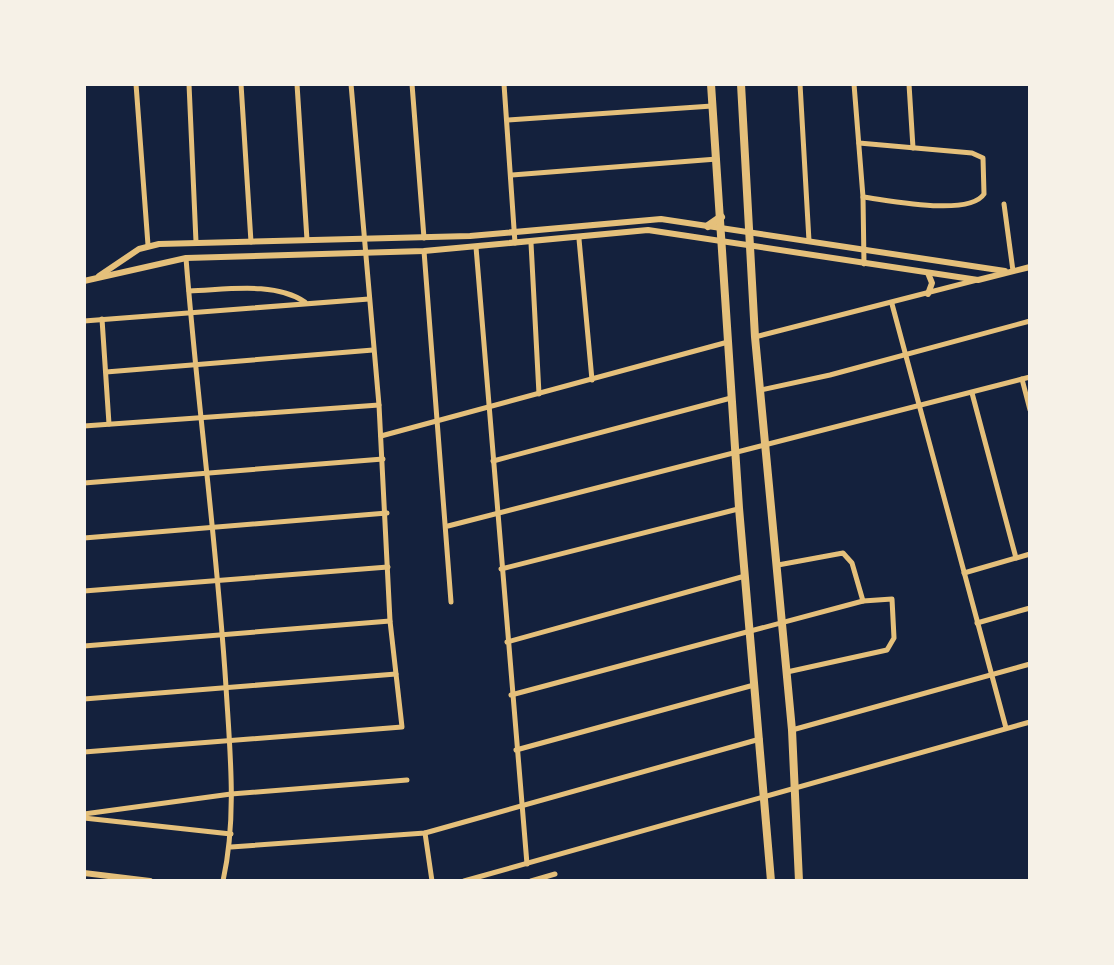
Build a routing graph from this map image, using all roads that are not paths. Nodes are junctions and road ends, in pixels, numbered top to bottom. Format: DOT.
graph roads {
  1 [pos="136,84"];
  2 [pos="189,84"];
  3 [pos="241,84"];
  4 [pos="297,84"];
  5 [pos="351,84"];
  6 [pos="412,84"];
  7 [pos="504,84"];
  8 [pos="711,84"];
  9 [pos="741,84"];
  10 [pos="800,84"];
  11 [pos="854,84"];
  12 [pos="909,84"];
  13 [pos="713,106"];
  14 [pos="507,120"];
  15 [pos="859,143"];
  16 [pos="913,148"];
  17 [pos="717,159"];
  18 [pos="512,175"];
  19 [pos="863,197"];
  20 [pos="1004,204"];
  21 [pos="721,217"];
  22 [pos="708,226"];
  23 [pos="514,233"];
  24 [pos="749,233"];
  25 [pos="721,234"];
  26 [pos="424,238"];
  27 [pos="579,239"];
  28 [pos="365,240"];
  29 [pos="307,241"];
  30 [pos="196,242"];
  31 [pos="251,242"];
  32 [pos="809,242"];
  33 [pos="531,243"];
  34 [pos="515,244"];
  35 [pos="148,245"];
  36 [pos="750,245"];
  37 [pos="476,247"];
  38 [pos="865,250"];
  39 [pos="424,251"];
  40 [pos="367,253"];
  41 [pos="186,258"];
  42 [pos="864,264"];
  43 [pos="1030,267"];
  44 [pos="1011,272"];
  45 [pos="928,273"];
  46 [pos="95,279"];
  47 [pos="978,280"];
  48 [pos="84,281"];
  49 [pos="189,291"];
  50 [pos="928,294"];
  51 [pos="369,299"];
  52 [pos="306,302"];
  53 [pos="892,304"];
  54 [pos="190,311"];
  55 [pos="102,319"];
  56 [pos="84,321"];
  57 [pos="1030,321"];
  58 [pos="755,337"];
  59 [pos="728,342"];
  60 [pos="373,350"];
  61 [pos="907,354"];
  62 [pos="193,364"];
  63 [pos="106,372"];
  64 [pos="1030,377"];
  65 [pos="1022,379"];
  66 [pos="592,380"];
  67 [pos="761,390"];
  68 [pos="972,393"];
  69 [pos="539,394"];
  70 [pos="732,398"];
  71 [pos="379,405"];
  72 [pos="488,408"];
  73 [pos="921,408"];
  74 [pos="1030,410"];
  75 [pos="199,418"];
  76 [pos="438,420"];
  77 [pos="109,424"];
  78 [pos="84,426"];
  79 [pos="381,436"];
  80 [pos="766,446"];
  81 [pos="737,454"];
  82 [pos="383,459"];
  83 [pos="493,461"];
  84 [pos="204,473"];
  85 [pos="84,483"];
  86 [pos="739,508"];
  87 [pos="387,513"];
  88 [pos="497,514"];
  89 [pos="448,526"];
  90 [pos="211,527"];
  91 [pos="84,538"];
  92 [pos="1030,554"];
  93 [pos="1016,558"];
  94 [pos="778,565"];
  95 [pos="388,567"];
  96 [pos="501,569"];
  97 [pos="964,573"];
  98 [pos="746,575"];
  99 [pos="218,579"];
  100 [pos="84,591"];
  101 [pos="863,601"];
  102 [pos="451,602"];
  103 [pos="1030,608"];
  104 [pos="390,621"];
  105 [pos="782,622"];
  106 [pos="977,623"];
  107 [pos="751,630"];
  108 [pos="223,635"];
  109 [pos="507,642"];
  110 [pos="84,646"];
  111 [pos="1030,664"];
  112 [pos="787,672"];
  113 [pos="396,674"];
  114 [pos="991,675"];
  115 [pos="756,684"];
  116 [pos="226,687"];
  117 [pos="511,695"];
  118 [pos="84,699"];
  119 [pos="1030,722"];
  120 [pos="1006,728"];
  121 [pos="792,730"];
  122 [pos="761,739"];
  123 [pos="230,740"];
  124 [pos="516,750"];
  125 [pos="84,752"];
  126 [pos="407,780"];
  127 [pos="794,786"];
  128 [pos="231,794"];
  129 [pos="764,794"];
  130 [pos="520,807"];
  131 [pos="84,816"];
  132 [pos="425,833"];
  133 [pos="231,834"];
  134 [pos="231,847"];
  135 [pos="527,864"];
  136 [pos="84,873"];
  137 [pos="555,874"];
  138 [pos="150,881"];
  139 [pos="223,881"];
  140 [pos="432,881"];
  141 [pos="464,881"];
  142 [pos="531,881"];
  143 [pos="771,881"];
  144 [pos="799,881"];
  1 -- 35 [label="street"];
  2 -- 30 [label="street"];
  3 -- 31 [label="street"];
  4 -- 29 [label="street"];
  5 -- 28 [label="street"];
  6 -- 26 [label="street"];
  7 -- 14 [label="street"];
  8 -- 13 [label="main road"];
  9 -- 24 [label="main road"];
  10 -- 32 [label="street"];
  11 -- 15 [label="street"];
  12 -- 16 [label="street"];
  13 -- 14 [label="street"];
  13 -- 17 [label="main road"];
  14 -- 18 [label="street"];
  15 -- 16 [label="street"];
  15 -- 19 [label="street"];
  16 -- 19 [label="street"];
  17 -- 18 [label="street"];
  17 -- 21 [label="main road"];
  18 -- 23 [label="street"];
  19 -- 38 [label="street"];
  20 -- 44 [label="street"];
  21 -- 22 [label="main road"];
  21 -- 25 [label="main road"];
  22 -- 23 [label="street"];
  22 -- 25 [label="street"];
  23 -- 26 [label="street"];
  23 -- 34 [label="street"];
  24 -- 25 [label="street"];
  24 -- 32 [label="street"];
  24 -- 36 [label="main road"];
  25 -- 27 [label="street"];
  25 -- 36 [label="street"];
  25 -- 59 [label="main road"];
  26 -- 28 [label="street"];
  27 -- 33 [label="street"];
  27 -- 66 [label="street"];
  28 -- 29 [label="street"];
  28 -- 40 [label="street"];
  29 -- 31 [label="street"];
  30 -- 31 [label="street"];
  30 -- 35 [label="street"];
  32 -- 38 [label="street"];
  33 -- 34 [label="street"];
  33 -- 69 [label="street"];
  34 -- 37 [label="street"];
  35 -- 46 [label="street"];
  36 -- 42 [label="street"];
  36 -- 58 [label="main road"];
  37 -- 39 [label="street"];
  37 -- 72 [label="street"];
  38 -- 42 [label="street"];
  38 -- 44 [label="street"];
  39 -- 40 [label="street"];
  39 -- 76 [label="street"];
  40 -- 41 [label="street"];
  40 -- 51 [label="street"];
  41 -- 46 [label="street"];
  41 -- 49 [label="street"];
  42 -- 45 [label="street"];
  43 -- 44 [label="street"];
  44 -- 47 [label="street"];
  45 -- 47 [label="street"];
  45 -- 50 [label="street"];
  46 -- 48 [label="street"];
  47 -- 50 [label="street"];
  49 -- 52 [label="street"];
  49 -- 54 [label="street"];
  50 -- 53 [label="street"];
  51 -- 52 [label="street"];
  51 -- 60 [label="street"];
  52 -- 54 [label="street"];
  53 -- 58 [label="street"];
  53 -- 61 [label="street"];
  54 -- 55 [label="street"];
  54 -- 62 [label="street"];
  55 -- 56 [label="street"];
  55 -- 63 [label="street"];
  57 -- 61 [label="street"];
  58 -- 67 [label="main road"];
  59 -- 66 [label="street"];
  59 -- 70 [label="main road"];
  60 -- 62 [label="street"];
  60 -- 71 [label="street"];
  61 -- 67 [label="street"];
  61 -- 73 [label="street"];
  62 -- 63 [label="street"];
  62 -- 75 [label="street"];
  63 -- 77 [label="street"];
  64 -- 65 [label="street"];
  65 -- 68 [label="street"];
  65 -- 74 [label="street"];
  66 -- 69 [label="street"];
  67 -- 80 [label="main road"];
  68 -- 73 [label="street"];
  68 -- 93 [label="street"];
  69 -- 72 [label="street"];
  70 -- 81 [label="main road"];
  70 -- 83 [label="street"];
  71 -- 75 [label="street"];
  71 -- 79 [label="street"];
  72 -- 76 [label="street"];
  72 -- 83 [label="street"];
  73 -- 80 [label="street"];
  73 -- 97 [label="street"];
  75 -- 77 [label="street"];
  75 -- 84 [label="street"];
  76 -- 79 [label="street"];
  76 -- 89 [label="street"];
  77 -- 78 [label="street"];
  79 -- 82 [label="street"];
  80 -- 81 [label="street"];
  80 -- 94 [label="main road"];
  81 -- 86 [label="main road"];
  81 -- 88 [label="street"];
  82 -- 84 [label="street"];
  82 -- 87 [label="street"];
  83 -- 88 [label="street"];
  84 -- 85 [label="street"];
  84 -- 90 [label="street"];
  86 -- 96 [label="street"];
  86 -- 98 [label="main road"];
  87 -- 90 [label="street"];
  87 -- 95 [label="street"];
  88 -- 89 [label="street"];
  88 -- 96 [label="street"];
  89 -- 102 [label="street"];
  90 -- 91 [label="street"];
  90 -- 99 [label="street"];
  92 -- 93 [label="street"];
  93 -- 97 [label="street"];
  94 -- 101 [label="street"];
  94 -- 105 [label="main road"];
  95 -- 99 [label="street"];
  95 -- 104 [label="street"];
  96 -- 109 [label="street"];
  97 -- 106 [label="street"];
  98 -- 107 [label="main road"];
  98 -- 109 [label="street"];
  99 -- 100 [label="street"];
  99 -- 108 [label="street"];
  101 -- 105 [label="street"];
  101 -- 112 [label="street"];
  103 -- 106 [label="street"];
  104 -- 108 [label="street"];
  104 -- 113 [label="street"];
  105 -- 107 [label="street"];
  105 -- 112 [label="main road"];
  106 -- 114 [label="street"];
  107 -- 115 [label="main road"];
  107 -- 117 [label="street"];
  108 -- 110 [label="street"];
  108 -- 116 [label="street"];
  109 -- 117 [label="street"];
  111 -- 114 [label="street"];
  112 -- 121 [label="main road"];
  113 -- 116 [label="street"];
  113 -- 123 [label="street"];
  114 -- 120 [label="street"];
  114 -- 121 [label="street"];
  115 -- 122 [label="main road"];
  115 -- 124 [label="street"];
  116 -- 118 [label="street"];
  116 -- 123 [label="street"];
  117 -- 124 [label="street"];
  119 -- 120 [label="street"];
  120 -- 127 [label="street"];
  121 -- 127 [label="main road"];
  122 -- 129 [label="main road"];
  122 -- 130 [label="street"];
  123 -- 125 [label="street"];
  123 -- 128 [label="street"];
  124 -- 130 [label="street"];
  126 -- 128 [label="street"];
  127 -- 129 [label="street"];
  127 -- 144 [label="main road"];
  128 -- 131 [label="street"];
  128 -- 133 [label="street"];
  129 -- 135 [label="street"];
  129 -- 143 [label="main road"];
  130 -- 132 [label="street"];
  130 -- 135 [label="street"];
  131 -- 133 [label="street"];
  132 -- 134 [label="street"];
  132 -- 140 [label="street"];
  133 -- 134 [label="street"];
  134 -- 139 [label="street"];
  135 -- 141 [label="street"];
  136 -- 138 [label="street"];
  137 -- 142 [label="street"];
}
